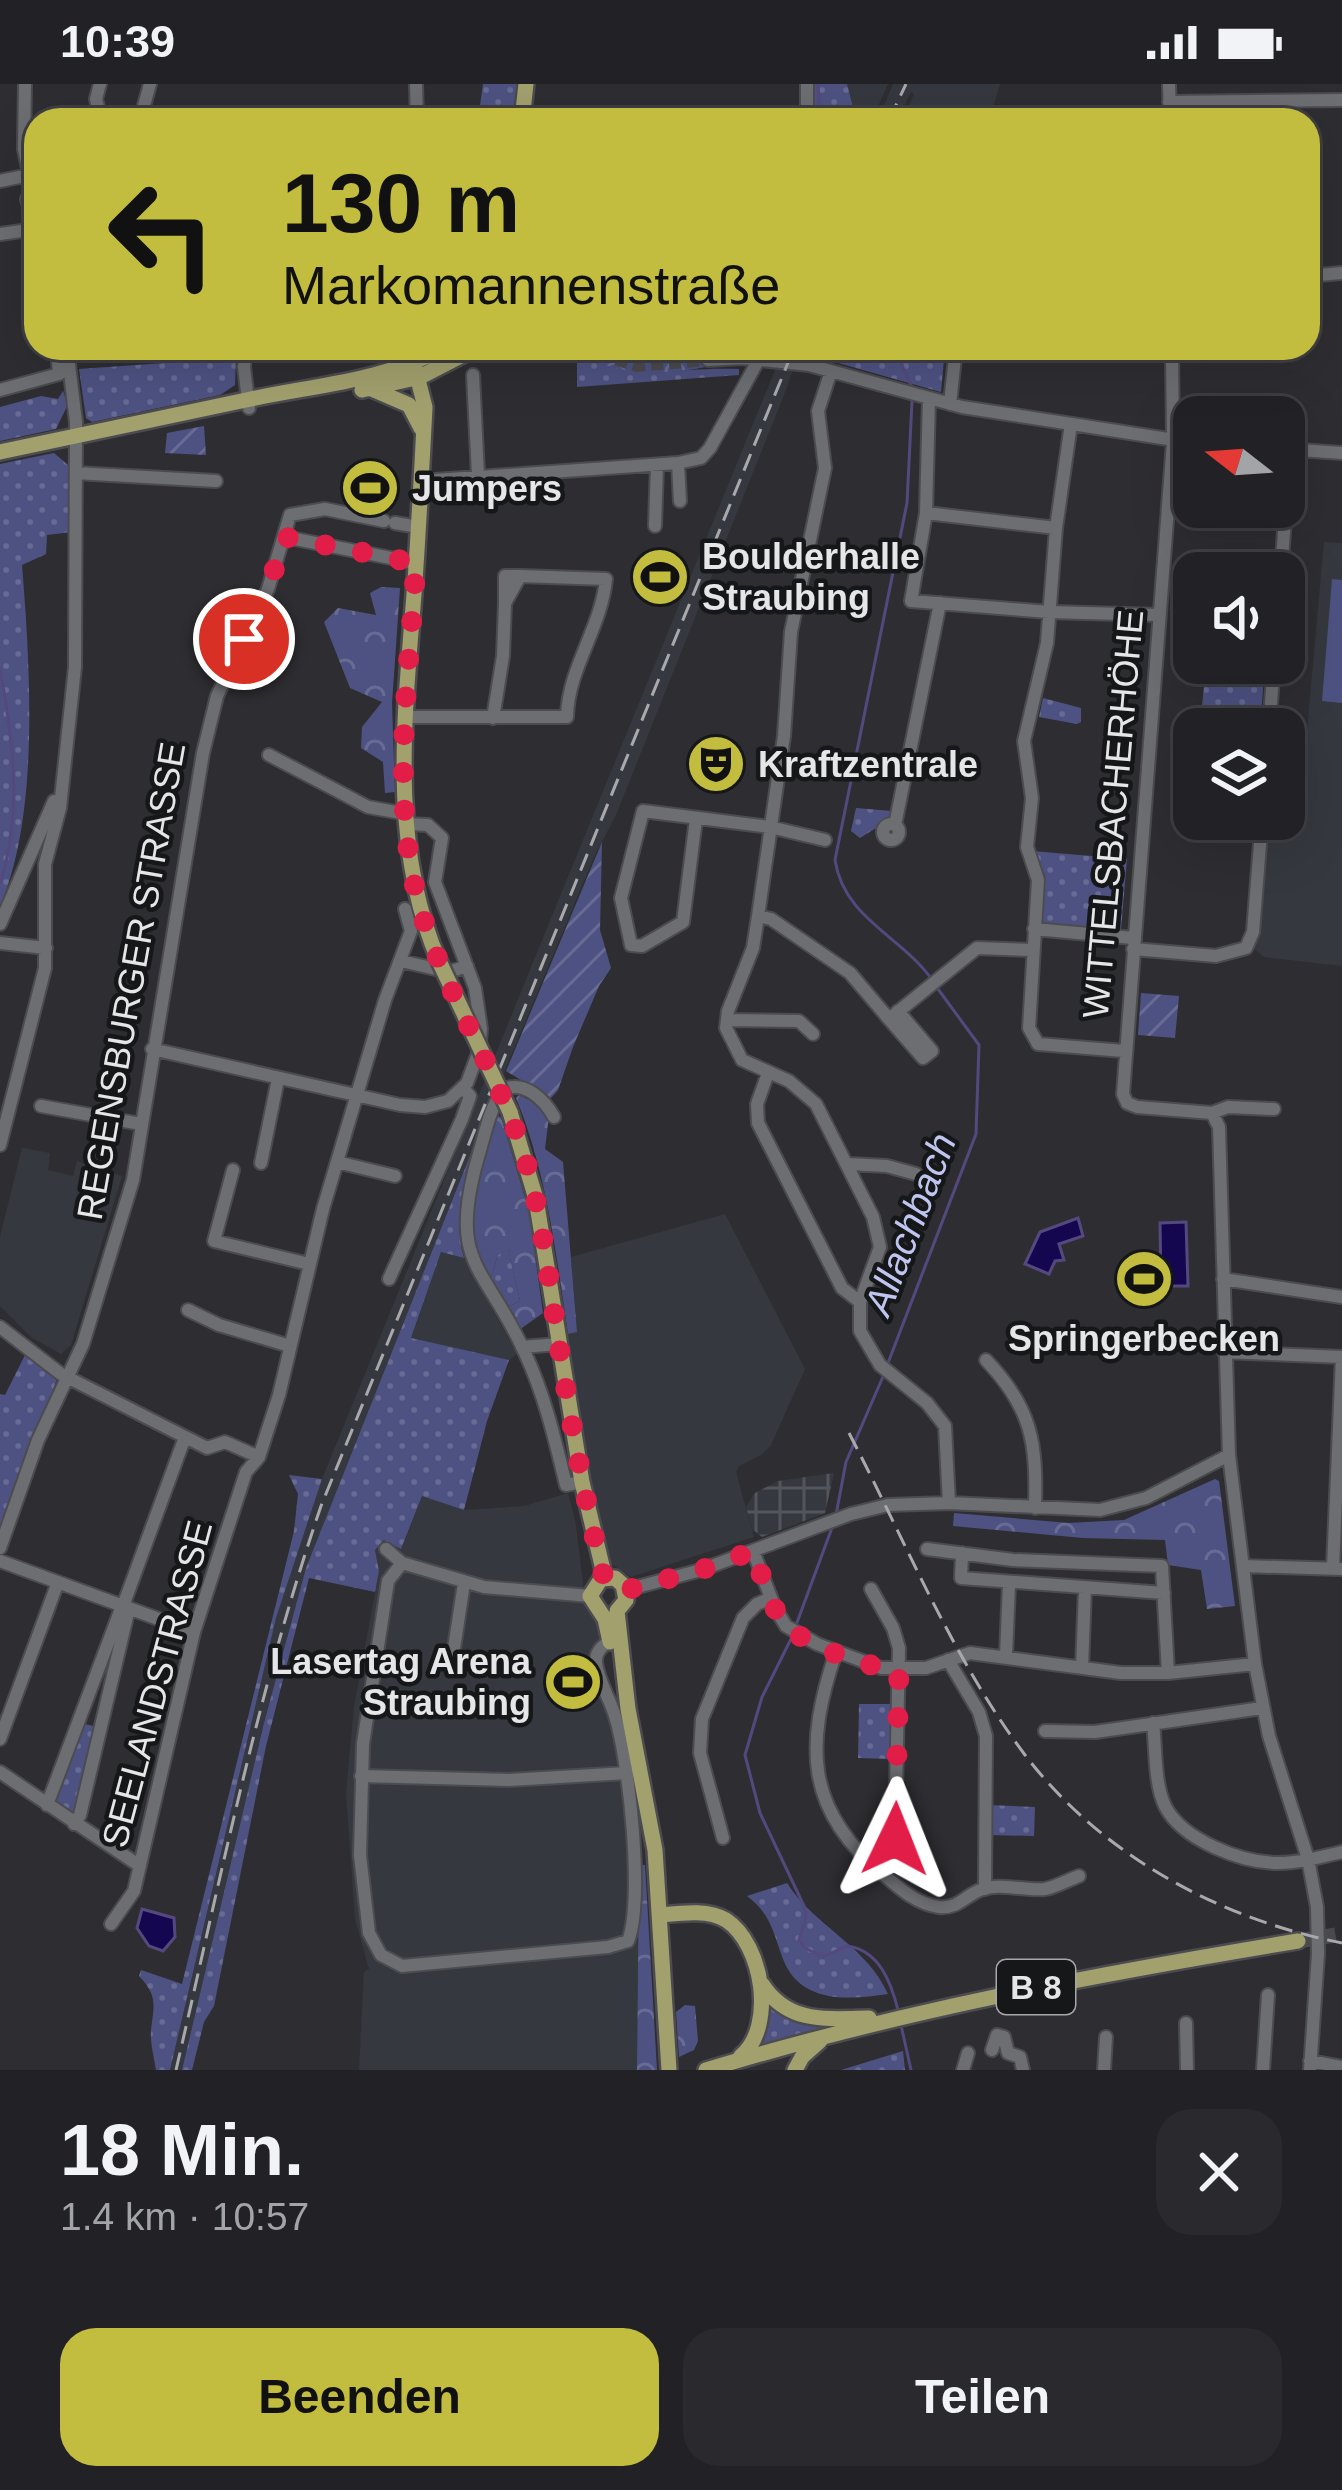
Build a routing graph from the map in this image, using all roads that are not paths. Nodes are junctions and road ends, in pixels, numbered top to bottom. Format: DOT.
graph roads {
  1 [pos="1168,84"];
  2 [pos="1342,100"];
  3 [pos="1287,101"];
  4 [pos="1169,102"];
  5 [pos="1169,108"];
  6 [pos="1287,108"];
  7 [pos="58,360"];
  8 [pos="68,360"];
  9 [pos="246,360"];
  10 [pos="411,360"];
  11 [pos="429,360"];
  12 [pos="444,360"];
  13 [pos="758,360"];
  14 [pos="789,360"];
  15 [pos="955,360"];
  16 [pos="1172,360"];
  17 [pos="417,370"];
  18 [pos="831,371"];
  19 [pos="473,374"];
  20 [pos="369,388"];
  21 [pos="0,390"];
  22 [pos="927,398"];
  23 [pos="248,404"];
  24 [pos="950,404"];
  25 [pos="1071,424"];
  26 [pos="424,434"];
  27 [pos="75,437"];
  28 [pos="1172,442"];
  29 [pos="1305,450"];
  30 [pos="0,452"];
  31 [pos="1342,453"];
  32 [pos="678,463"];
  33 [pos="656,464"];
  34 [pos="76,473"];
  35 [pos="478,475"];
  36 [pos="216,481"];
  37 [pos="421,481"];
  38 [pos="680,501"];
  39 [pos="926,513"];
  40 [pos="655,526"];
  41 [pos="418,527"];
  42 [pos="1056,528"];
  43 [pos="285,537"];
  44 [pos="416,563"];
  45 [pos="940,603"];
  46 [pos="1049,612"];
  47 [pos="1159,615"];
  48 [pos="405,717"];
  49 [pos="494,718"];
  50 [pos="269,755"];
  51 [pos="62,783"];
  52 [pos="407,819"];
  53 [pos="696,820"];
  54 [pos="895,825"];
  55 [pos="770,827"];
  56 [pos="825,840"];
  57 [pos="1260,840"];
  58 [pos="406,909"];
  59 [pos="758,916"];
  60 [pos="0,925"];
  61 [pos="1034,929"];
  62 [pos="1133,943"];
  63 [pos="0,944"];
  64 [pos="46,948"];
  65 [pos="1033,950"];
  66 [pos="401,961"];
  67 [pos="467,966"];
  68 [pos="894,1015"];
  69 [pos="727,1020"];
  70 [pos="813,1034"];
  71 [pos="914,1038"];
  72 [pos="152,1049"];
  73 [pos="1124,1051"];
  74 [pos="767,1073"];
  75 [pos="278,1079"];
  76 [pos="463,1088"];
  77 [pos="357,1096"];
  78 [pos="41,1106"];
  79 [pos="1274,1109"];
  80 [pos="1213,1113"];
  81 [pos="554,1117"];
  82 [pos="141,1124"];
  83 [pos="0,1145"];
  84 [pos="337,1162"];
  85 [pos="261,1163"];
  86 [pos="848,1164"];
  87 [pos="232,1170"];
  88 [pos="916,1174"];
  89 [pos="395,1176"];
  90 [pos="309,1264"];
  91 [pos="389,1279"];
  92 [pos="1223,1279"];
  93 [pos="1342,1298"];
  94 [pos="860,1301"];
  95 [pos="188,1310"];
  96 [pos="0,1327"];
  97 [pos="559,1344"];
  98 [pos="290,1346"];
  99 [pos="522,1346"];
  100 [pos="1224,1352"];
  101 [pos="1342,1357"];
  102 [pos="986,1360"];
  103 [pos="69,1378"];
  104 [pos="185,1437"];
  105 [pos="1229,1455"];
  106 [pos="259,1457"];
  107 [pos="582,1483"];
  108 [pos="949,1503"];
  109 [pos="1035,1508"];
  110 [pos="0,1549"];
  111 [pos="386,1549"];
  112 [pos="927,1549"];
  113 [pos="753,1551"];
  114 [pos="962,1553"];
  115 [pos="0,1561"];
  116 [pos="402,1564"];
  117 [pos="1243,1567"];
  118 [pos="1338,1569"];
  119 [pos="604,1578"];
  120 [pos="58,1582"];
  121 [pos="464,1583"];
  122 [pos="1009,1584"];
  123 [pos="1085,1588"];
  124 [pos="872,1589"];
  125 [pos="626,1590"];
  126 [pos="1164,1593"];
  127 [pos="590,1596"];
  128 [pos="771,1598"];
  129 [pos="125,1607"];
  130 [pos="609,1611"];
  131 [pos="194,1632"];
  132 [pos="610,1641"];
  133 [pos="836,1652"];
  134 [pos="1006,1656"];
  135 [pos="955,1657"];
  136 [pos="1255,1664"];
  137 [pos="451,1668"];
  138 [pos="1082,1668"];
  139 [pos="899,1671"];
  140 [pos="1168,1672"];
  141 [pos="628,1708"];
  142 [pos="1262,1708"];
  143 [pos="1153,1723"];
  144 [pos="1045,1730"];
  145 [pos="0,1739"];
  146 [pos="0,1772"];
  147 [pos="627,1774"];
  148 [pos="361,1776"];
  149 [pos="47,1805"];
  150 [pos="74,1824"];
  151 [pos="723,1838"];
  152 [pos="1342,1852"];
  153 [pos="1308,1859"];
  154 [pos="140,1866"];
  155 [pos="880,1872"];
  156 [pos="1079,1876"];
  157 [pos="985,1889"];
  158 [pos="660,1915"];
  159 [pos="111,1924"];
  160 [pos="1298,1940"];
  161 [pos="759,1979"];
  162 [pos="1268,1995"];
  163 [pos="890,2020"];
  164 [pos="1186,2024"];
  165 [pos="827,2036"];
  166 [pos="1106,2037"];
  167 [pos="992,2050"];
  168 [pos="968,2053"];
  169 [pos="734,2061"];
  170 [pos="668,2063"];
  171 [pos="1310,2066"];
  172 [pos="1342,2067"];
  173 [pos="706,2070"];
  174 [pos="795,2070"];
  175 [pos="963,2070"];
  176 [pos="1023,2070"];
  177 [pos="1104,2070"];
  178 [pos="1187,2070"];
  179 [pos="1263,2070"];
  1 -- 4 [label="street"];
  2 -- 3 [label="street"];
  3 -- 4 [label="street"];
  3 -- 6 [label="street"];
  4 -- 5 [label="street"];
  7 -- 21 [label="street"];
  8 -- 27 [label="street"];
  9 -- 23 [label="street"];
  10 -- 17 [label="street"];
  11 -- 17 [label="main road"];
  12 -- 17 [label="main road"];
  13 -- 32 [label="street"];
  14 -- 18 [label="street"];
  15 -- 24 [label="street"];
  16 -- 28 [label="street, WITTELSBACHERHÖHE"];
  17 -- 20 [label="main road"];
  17 -- 23 [label="main road"];
  17 -- 26 [label="main road"];
  18 -- 22 [label="street"];
  18 -- 55 [label="street"];
  19 -- 35 [label="street"];
  20 -- 23 [label="main road"];
  20 -- 26 [label="main road"];
  22 -- 24 [label="street"];
  22 -- 39 [label="street"];
  23 -- 27 [label="main road"];
  24 -- 25 [label="street"];
  25 -- 28 [label="street"];
  25 -- 42 [label="street"];
  26 -- 37 [label="main road"];
  27 -- 30 [label="main road"];
  27 -- 34 [label="street"];
  28 -- 47 [label="street, WITTELSBACHERHÖHE"];
  29 -- 31 [label="street"];
  32 -- 33 [label="street"];
  32 -- 38 [label="street"];
  33 -- 35 [label="street"];
  33 -- 40 [label="street"];
  34 -- 36 [label="street"];
  34 -- 51 [label="street"];
  35 -- 37 [label="street"];
  37 -- 41 [label="main road"];
  39 -- 42 [label="street"];
  39 -- 45 [label="street"];
  41 -- 43 [label="street, REGENSBURGER STRASSE"];
  41 -- 44 [label="main road"];
  42 -- 46 [label="street"];
  43 -- 44 [label="street"];
  43 -- 72 [label="street, REGENSBURGER STRASSE"];
  44 -- 48 [label="main road"];
  45 -- 46 [label="street"];
  45 -- 54 [label="street"];
  46 -- 47 [label="street"];
  46 -- 61 [label="street"];
  47 -- 62 [label="street, WITTELSBACHERHÖHE"];
  48 -- 49 [label="street"];
  48 -- 52 [label="main road"];
  49 -- 49 [label="street"];
  50 -- 52 [label="street"];
  51 -- 60 [label="street"];
  51 -- 64 [label="street"];
  52 -- 67 [label="street"];
  52 -- 97 [label="main road, bridge"];
  53 -- 53 [label="street"];
  53 -- 55 [label="street"];
  55 -- 56 [label="street"];
  55 -- 59 [label="street"];
  57 -- 62 [label="street"];
  58 -- 66 [label="street, SEELANDSTRASSE"];
  59 -- 68 [label="street"];
  59 -- 69 [label="street"];
  61 -- 62 [label="street"];
  61 -- 65 [label="street"];
  62 -- 73 [label="street, WITTELSBACHERHÖHE"];
  63 -- 64 [label="street"];
  64 -- 83 [label="street"];
  65 -- 68 [label="street"];
  65 -- 73 [label="street"];
  66 -- 67 [label="street"];
  66 -- 77 [label="street, SEELANDSTRASSE"];
  67 -- 76 [label="street"];
  68 -- 71 [label="street"];
  69 -- 70 [label="street"];
  69 -- 74 [label="street"];
  72 -- 75 [label="street"];
  72 -- 82 [label="street, REGENSBURGER STRASSE"];
  73 -- 80 [label="street, WITTELSBACHERHÖHE"];
  74 -- 86 [label="street"];
  74 -- 94 [label="street"];
  75 -- 77 [label="street"];
  75 -- 85 [label="street"];
  76 -- 77 [label="street"];
  76 -- 91 [label="street"];
  77 -- 84 [label="street, SEELANDSTRASSE"];
  78 -- 82 [label="street"];
  79 -- 80 [label="street, WITTELSBACHERHÖHE"];
  80 -- 92 [label="street"];
  81 -- 99 [label="street"];
  82 -- 103 [label="street, REGENSBURGER STRASSE"];
  84 -- 89 [label="street"];
  84 -- 90 [label="street, SEELANDSTRASSE"];
  86 -- 88 [label="street"];
  86 -- 94 [label="street"];
  87 -- 90 [label="street"];
  90 -- 98 [label="street, SEELANDSTRASSE"];
  92 -- 93 [label="street"];
  92 -- 100 [label="street"];
  94 -- 108 [label="street"];
  95 -- 98 [label="street"];
  96 -- 103 [label="street"];
  97 -- 99 [label="street"];
  97 -- 107 [label="main road"];
  98 -- 106 [label="street, SEELANDSTRASSE"];
  99 -- 107 [label="street"];
  100 -- 101 [label="street"];
  100 -- 105 [label="street"];
  101 -- 118 [label="street"];
  102 -- 109 [label="street"];
  103 -- 104 [label="street"];
  103 -- 110 [label="street, REGENSBURGER STRASSE"];
  104 -- 106 [label="street"];
  104 -- 129 [label="street"];
  105 -- 109 [label="street"];
  105 -- 117 [label="street"];
  106 -- 131 [label="street, SEELANDSTRASSE"];
  107 -- 119 [label="main road"];
  108 -- 109 [label="street"];
  108 -- 113 [label="street"];
  111 -- 116 [label="street"];
  112 -- 114 [label="street"];
  113 -- 125 [label="street"];
  113 -- 128 [label="street"];
  114 -- 122 [label="street"];
  114 -- 126 [label="street"];
  115 -- 120 [label="street"];
  116 -- 121 [label="street"];
  116 -- 148 [label="street"];
  117 -- 118 [label="street"];
  117 -- 136 [label="street"];
  119 -- 125 [label="main road"];
  119 -- 127 [label="main road"];
  120 -- 129 [label="street"];
  120 -- 145 [label="street"];
  121 -- 127 [label="street"];
  121 -- 137 [label="street"];
  122 -- 123 [label="street"];
  122 -- 134 [label="street"];
  123 -- 126 [label="street"];
  123 -- 138 [label="street"];
  124 -- 139 [label="street"];
  125 -- 130 [label="main road"];
  126 -- 140 [label="street"];
  127 -- 130 [label="main road"];
  128 -- 133 [label="street"];
  128 -- 151 [label="street"];
  129 -- 131 [label="street"];
  129 -- 149 [label="street"];
  129 -- 150 [label="street"];
  130 -- 132 [label="main road"];
  130 -- 141 [label="main road"];
  131 -- 154 [label="street, SEELANDSTRASSE"];
  132 -- 141 [label="main road"];
  132 -- 147 [label="street"];
  133 -- 139 [label="street"];
  133 -- 155 [label="street"];
  134 -- 135 [label="street"];
  134 -- 138 [label="street"];
  135 -- 139 [label="street"];
  135 -- 157 [label="street"];
  136 -- 140 [label="street"];
  136 -- 142 [label="street"];
  138 -- 140 [label="street"];
  139 -- 155 [label="street"];
  141 -- 158 [label="main road"];
  142 -- 143 [label="street"];
  142 -- 153 [label="street"];
  143 -- 144 [label="street"];
  143 -- 153 [label="street"];
  146 -- 149 [label="street"];
  147 -- 148 [label="street"];
  147 -- 148 [label="street"];
  149 -- 150 [label="street"];
  150 -- 154 [label="street"];
  152 -- 153 [label="street"];
  153 -- 171 [label="street"];
  154 -- 159 [label="street, SEELANDSTRASSE"];
  155 -- 157 [label="street"];
  156 -- 157 [label="street"];
  158 -- 161 [label="main road"];
  158 -- 170 [label="main road"];
  160 -- 163 [label="main road, B 8"];
  161 -- 163 [label="main road"];
  161 -- 169 [label="main road"];
  162 -- 179 [label="street"];
  163 -- 165 [label="main road, B 8"];
  164 -- 178 [label="street"];
  165 -- 169 [label="main road, B 8"];
  165 -- 174 [label="main road"];
  166 -- 177 [label="street"];
  167 -- 176 [label="street"];
  168 -- 175 [label="street"];
  169 -- 173 [label="main road, B 8"];
  171 -- 172 [label="street"];
}
